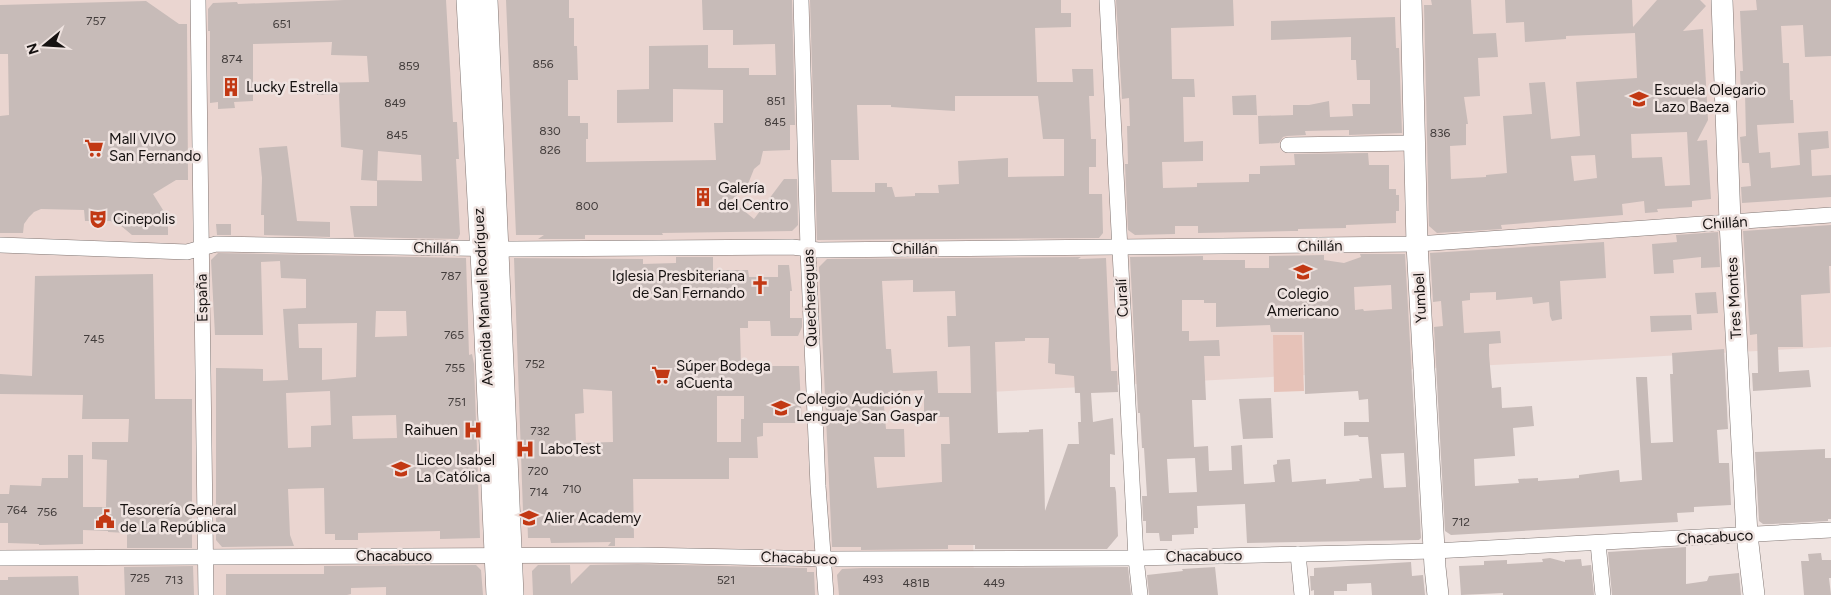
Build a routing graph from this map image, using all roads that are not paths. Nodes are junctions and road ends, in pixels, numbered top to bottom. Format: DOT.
graph roads {
  1 [pos="198,0"];
  2 [pos="467,0"];
  3 [pos="487,0"];
  4 [pos="801,0"];
  5 [pos="1106,0"];
  6 [pos="1411,0"];
  7 [pos="1722,0"];
  8 [pos="1414,143"];
  9 [pos="1288,145"];
  10 [pos="1831,215"];
  11 [pos="1730,222"];
  12 [pos="1417,244"];
  13 [pos="0,245"];
  14 [pos="201,248"];
  15 [pos="1120,248"];
  16 [pos="490,249"];
  17 [pos="808,249"];
  18 [pos="1831,530"];
  19 [pos="1747,535"];
  20 [pos="1598,542"];
  21 [pos="1434,551"];
  22 [pos="1298,554"];
  23 [pos="502,556"];
  24 [pos="205,557"];
  25 [pos="0,558"];
  26 [pos="822,558"];
  27 [pos="1136,558"];
  28 [pos="206,595"];
  29 [pos="497,595"];
  30 [pos="513,595"];
  31 [pos="826,595"];
  32 [pos="1140,595"];
  33 [pos="1302,595"];
  34 [pos="1438,595"];
  35 [pos="1603,595"];
  36 [pos="1754,595"];
  1 -- 14 [label="street, España"];
  2 -- 16 [label="street, Avenida Manuel Rodríguez"];
  3 -- 16 [label="street, Avenida Manuel Rodríguez"];
  4 -- 17 [label="street, Quechereguas"];
  5 -- 15 [label="street, Curalí"];
  6 -- 8 [label="street, Yumbel"];
  7 -- 11 [label="street, Tres Montes"];
  8 -- 9 [label="street"];
  8 -- 12 [label="street, Yumbel"];
  10 -- 11 [label="street, Chillán"];
  11 -- 12 [label="street, Chillán"];
  11 -- 19 [label="street, Tres Montes"];
  12 -- 15 [label="street, Chillán"];
  12 -- 21 [label="street, Yumbel"];
  13 -- 14 [label="street, Chillán"];
  14 -- 16 [label="street, Chillán"];
  14 -- 24 [label="street, España"];
  15 -- 17 [label="street, Chillán"];
  15 -- 27 [label="street, Curalí"];
  16 -- 17 [label="street, Chillán"];
  16 -- 23 [label="street, Avenida Manuel Rodríguez"];
  17 -- 26 [label="street, Quechereguas"];
  18 -- 19 [label="street, Chacabuco"];
  19 -- 20 [label="street, Chacabuco"];
  19 -- 36 [label="street, Tres Montes"];
  20 -- 21 [label="street, Chacabuco"];
  20 -- 35 [label="street"];
  21 -- 22 [label="street, Chacabuco"];
  21 -- 34 [label="street, Yumbel"];
  22 -- 27 [label="street, Chacabuco"];
  22 -- 33 [label="street"];
  23 -- 24 [label="street, Chacabuco"];
  23 -- 26 [label="street, Chacabuco"];
  23 -- 29 [label="street, Avenida Manuel Rodríguez"];
  23 -- 30 [label="street, Avenida Manuel Rodríguez"];
  24 -- 25 [label="street, Chacabuco"];
  24 -- 28 [label="street, España"];
  26 -- 27 [label="street, Chacabuco"];
  26 -- 31 [label="street, Quechereguas"];
  27 -- 32 [label="street, Curalí"];
}
